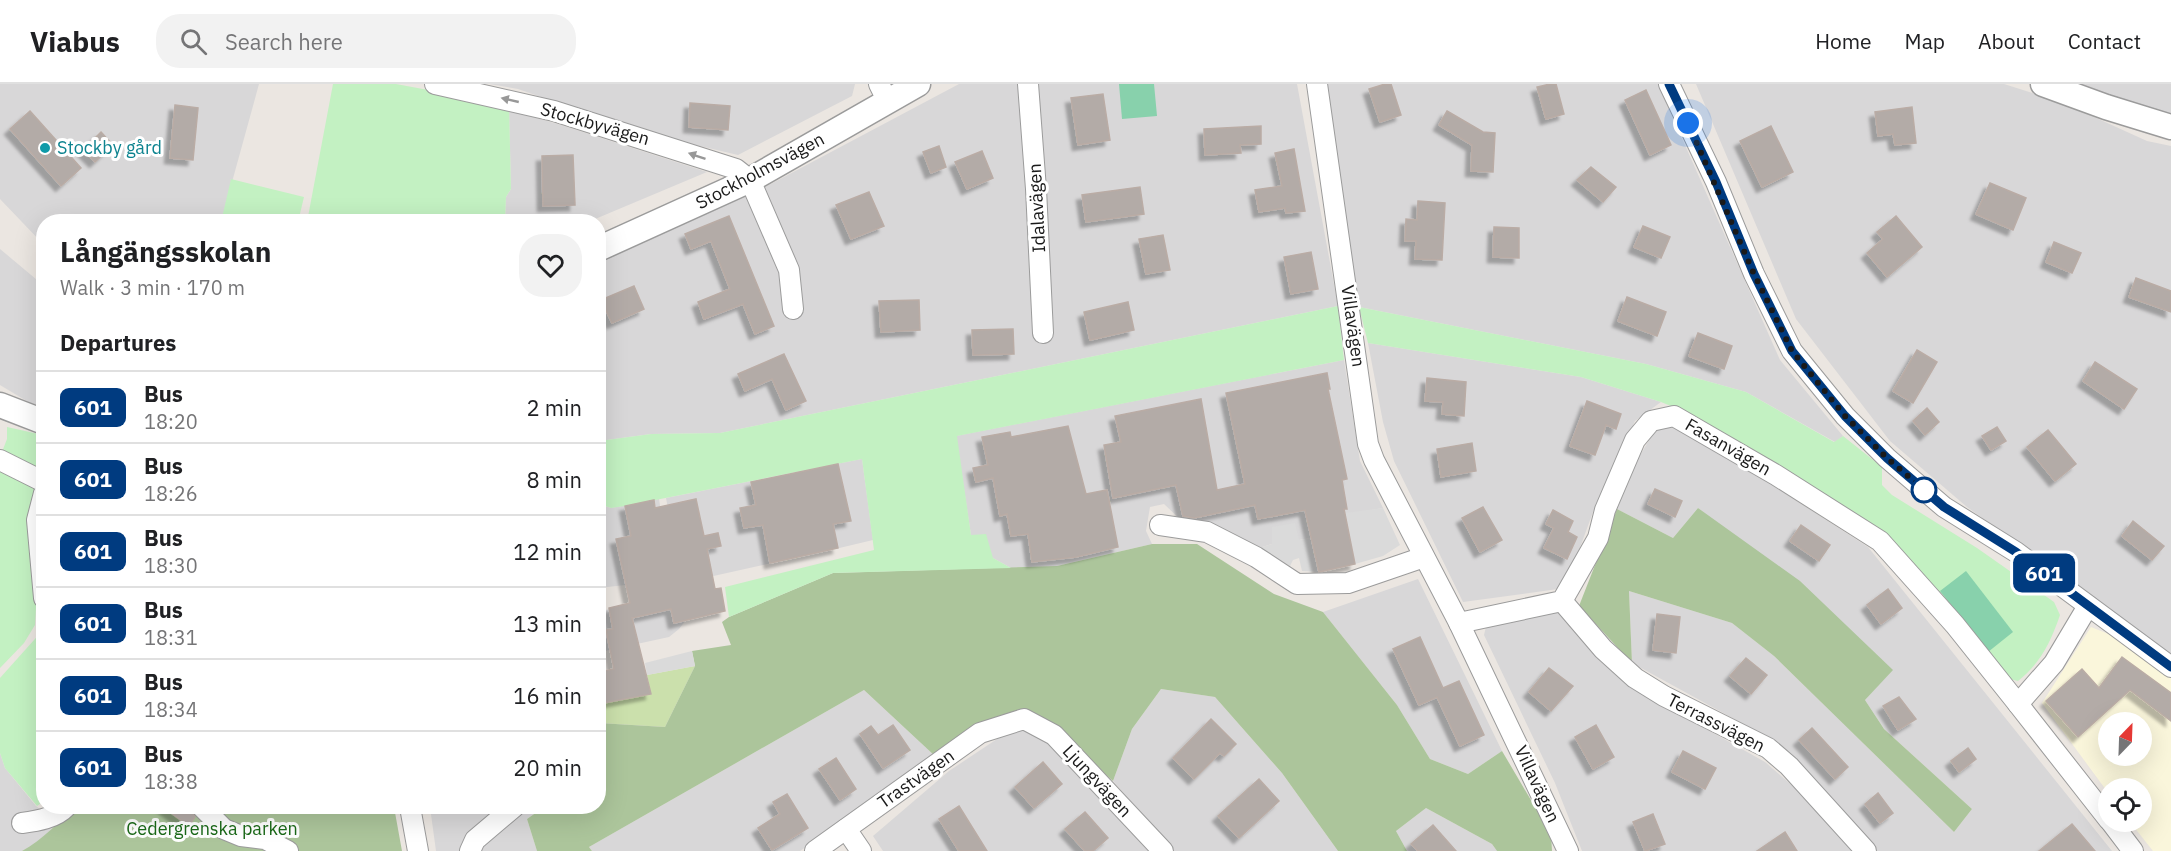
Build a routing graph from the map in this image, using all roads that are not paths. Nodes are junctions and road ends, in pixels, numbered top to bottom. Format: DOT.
graph roads {
  1 [pos="435,84"];
  2 [pos="918,84"];
  3 [pos="1028,84"];
  4 [pos="1317,84"];
  5 [pos="1669,84"];
  6 [pos="2043,84"];
  7 [pos="883,92"];
  8 [pos="2171,127"];
  9 [pos="750,180"];
  10 [pos="606,245"];
  11 [pos="793,309"];
  12 [pos="1043,333"];
  13 [pos="0,405"];
  14 [pos="36,419"];
  15 [pos="0,460"];
  16 [pos="36,478"];
  17 [pos="1160,525"];
  18 [pos="1424,557"];
  19 [pos="1562,601"];
  20 [pos="2088,606"];
  21 [pos="1459,623"];
  22 [pos="2171,667"];
  23 [pos="2018,704"];
  24 [pos="1024,719"];
  25 [pos="2098,806"];
  26 [pos="56,814"];
  27 [pos="209,814"];
  28 [pos="411,814"];
  29 [pos="506,814"];
  30 [pos="22,823"];
  31 [pos="846,829"];
  32 [pos="2118,832"];
  33 [pos="288,851"];
  34 [pos="418,851"];
  35 [pos="470,851"];
  36 [pos="814,851"];
  37 [pos="861,851"];
  38 [pos="1163,851"];
  39 [pos="1568,851"];
  40 [pos="1866,851"];
  41 [pos="2133,851"];
  9 -- 1 [label="street, Stockbyvägen, one-way"];
  2 -- 7 [label="street, Stockholmsvägen"];
  3 -- 12 [label="street, Idalavägen"];
  4 -- 18 [label="street, Villavägen"];
  5 -- 20 [label="street"];
  6 -- 8 [label="street"];
  7 -- 9 [label="street, Stockholmsvägen"];
  9 -- 10 [label="street, Stockholmsvägen"];
  9 -- 11 [label="street"];
  13 -- 14 [label="street"];
  15 -- 16 [label="street"];
  17 -- 18 [label="street"];
  18 -- 21 [label="street, Villavägen"];
  19 -- 21 [label="street"];
  19 -- 23 [label="street, Fasanvägen"];
  19 -- 40 [label="street, Terrassvägen"];
  20 -- 22 [label="street"];
  20 -- 23 [label="street"];
  21 -- 39 [label="street, Villavägen"];
  23 -- 25 [label="street, Fasanvägen"];
  24 -- 31 [label="street, Trastvägen"];
  24 -- 38 [label="street, Ljungvägen"];
  26 -- 30 [label="street"];
  27 -- 33 [label="street"];
  28 -- 34 [label="street"];
  29 -- 35 [label="street"];
  31 -- 36 [label="street, Trastvägen"];
  31 -- 37 [label="street"];
  32 -- 41 [label="street, Fasanvägen"];
}
